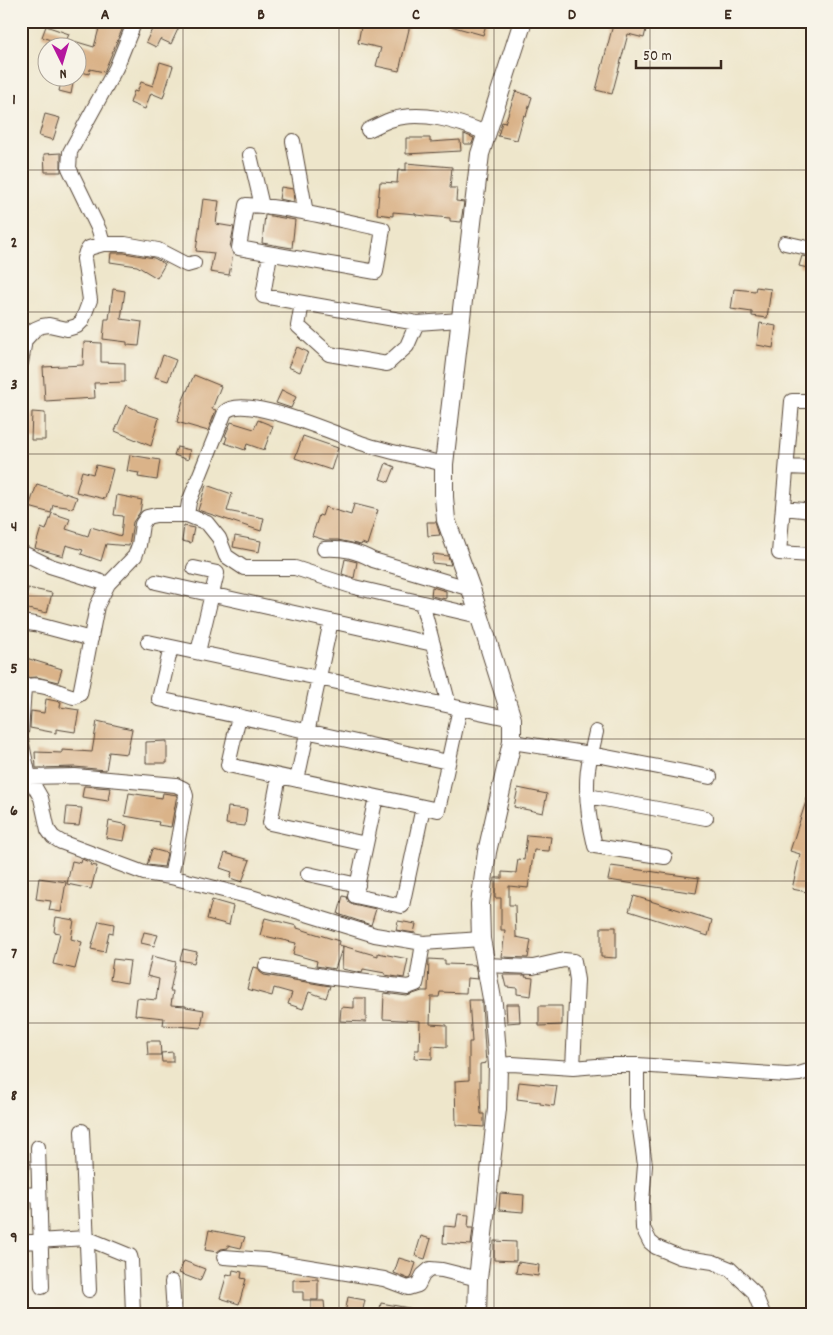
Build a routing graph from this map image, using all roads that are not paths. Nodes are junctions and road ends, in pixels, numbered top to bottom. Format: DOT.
graph roads {
  1 [pos="135,21"];
  2 [pos="523,21"];
  3 [pos="368,130"];
  4 [pos="486,133"];
  5 [pos="293,141"];
  6 [pos="250,156"];
  7 [pos="262,206"];
  8 [pos="306,213"];
  9 [pos="785,243"];
  10 [pos="103,244"];
  11 [pos="812,249"];
  12 [pos="270,254"];
  13 [pos="194,263"];
  14 [pos="302,303"];
  15 [pos="460,320"];
  16 [pos="417,323"];
  17 [pos="21,363"];
  18 [pos="812,401"];
  19 [pos="444,464"];
  20 [pos="787,467"];
  21 [pos="812,468"];
  22 [pos="784,508"];
  23 [pos="812,511"];
  24 [pos="187,515"];
  25 [pos="324,549"];
  26 [pos="21,552"];
  27 [pos="812,555"];
  28 [pos="194,568"];
  29 [pos="156,582"];
  30 [pos="108,584"];
  31 [pos="471,589"];
  32 [pos="212,595"];
  33 [pos="422,603"];
  34 [pos="479,616"];
  35 [pos="331,621"];
  36 [pos="21,622"];
  37 [pos="91,639"];
  38 [pos="148,642"];
  39 [pos="433,644"];
  40 [pos="170,647"];
  41 [pos="198,652"];
  42 [pos="319,678"];
  43 [pos="454,707"];
  44 [pos="239,716"];
  45 [pos="512,719"];
  46 [pos="308,731"];
  47 [pos="596,732"];
  48 [pos="21,733"];
  49 [pos="21,740"];
  50 [pos="512,742"];
  51 [pos="591,754"];
  52 [pos="448,762"];
  53 [pos="29,776"];
  54 [pos="280,776"];
  55 [pos="710,777"];
  56 [pos="297,780"];
  57 [pos="588,796"];
  58 [pos="376,797"];
  59 [pos="423,807"];
  60 [pos="706,818"];
  61 [pos="366,844"];
  62 [pos="665,857"];
  63 [pos="308,874"];
  64 [pos="171,878"];
  65 [pos="358,885"];
  66 [pos="481,939"];
  67 [pos="423,943"];
  68 [pos="484,964"];
  69 [pos="266,966"];
  70 [pos="498,1065"];
  71 [pos="637,1065"];
  72 [pos="573,1068"];
  73 [pos="812,1070"];
  74 [pos="82,1131"];
  75 [pos="38,1147"];
  76 [pos="39,1194"];
  77 [pos="21,1195"];
  78 [pos="86,1238"];
  79 [pos="40,1241"];
  80 [pos="21,1242"];
  81 [pos="224,1257"];
  82 [pos="478,1279"];
  83 [pos="172,1282"];
  84 [pos="42,1287"];
  85 [pos="88,1290"];
  86 [pos="133,1314"];
  87 [pos="174,1314"];
  88 [pos="477,1314"];
  89 [pos="763,1314"];
  1 -- 10 [label="street"];
  2 -- 4 [label="street"];
  3 -- 4 [label="street"];
  4 -- 15 [label="street"];
  5 -- 8 [label="street"];
  6 -- 7 [label="street"];
  7 -- 8 [label="street"];
  7 -- 12 [label="street"];
  8 -- 12 [label="street"];
  9 -- 11 [label="street"];
  10 -- 13 [label="street"];
  10 -- 17 [label="street"];
  12 -- 14 [label="street"];
  14 -- 16 [label="street"];
  14 -- 16 [label="street"];
  15 -- 16 [label="street"];
  15 -- 19 [label="street"];
  18 -- 20 [label="street"];
  19 -- 24 [label="street"];
  19 -- 31 [label="street"];
  20 -- 21 [label="street"];
  20 -- 22 [label="street"];
  22 -- 23 [label="street"];
  22 -- 27 [label="street"];
  24 -- 30 [label="street"];
  24 -- 33 [label="street"];
  25 -- 31 [label="street"];
  26 -- 30 [label="street"];
  28 -- 32 [label="street"];
  29 -- 32 [label="street"];
  30 -- 37 [label="street"];
  31 -- 34 [label="street"];
  32 -- 35 [label="street"];
  32 -- 41 [label="street"];
  33 -- 34 [label="street"];
  33 -- 39 [label="street"];
  34 -- 45 [label="street"];
  35 -- 39 [label="street"];
  35 -- 42 [label="street"];
  36 -- 37 [label="street"];
  37 -- 48 [label="street"];
  38 -- 40 [label="street"];
  39 -- 43 [label="street"];
  40 -- 41 [label="street"];
  40 -- 44 [label="street"];
  41 -- 42 [label="street"];
  42 -- 43 [label="street"];
  42 -- 46 [label="street"];
  43 -- 45 [label="street"];
  43 -- 52 [label="street"];
  44 -- 46 [label="street"];
  44 -- 54 [label="street"];
  45 -- 50 [label="street"];
  46 -- 52 [label="street"];
  46 -- 56 [label="street"];
  47 -- 51 [label="street"];
  49 -- 53 [label="street"];
  50 -- 51 [label="street"];
  50 -- 66 [label="street"];
  51 -- 55 [label="street"];
  51 -- 57 [label="street"];
  52 -- 59 [label="street"];
  53 -- 64 [label="street"];
  53 -- 64 [label="street"];
  54 -- 56 [label="street"];
  54 -- 61 [label="street"];
  56 -- 58 [label="street"];
  57 -- 60 [label="street"];
  57 -- 62 [label="street"];
  58 -- 59 [label="street"];
  58 -- 61 [label="street"];
  59 -- 65 [label="street"];
  61 -- 65 [label="street"];
  63 -- 65 [label="street"];
  64 -- 67 [label="street"];
  66 -- 67 [label="street"];
  66 -- 68 [label="street"];
  67 -- 69 [label="street"];
  68 -- 70 [label="street"];
  68 -- 72 [label="street"];
  70 -- 72 [label="street"];
  70 -- 82 [label="street"];
  71 -- 72 [label="street"];
  71 -- 73 [label="street"];
  71 -- 89 [label="street"];
  74 -- 78 [label="street"];
  75 -- 76 [label="street"];
  76 -- 77 [label="street"];
  76 -- 79 [label="street"];
  78 -- 79 [label="street"];
  78 -- 85 [label="street"];
  78 -- 86 [label="street"];
  79 -- 80 [label="street"];
  79 -- 84 [label="street"];
  81 -- 82 [label="street"];
  82 -- 88 [label="street"];
  83 -- 87 [label="street"];
}
